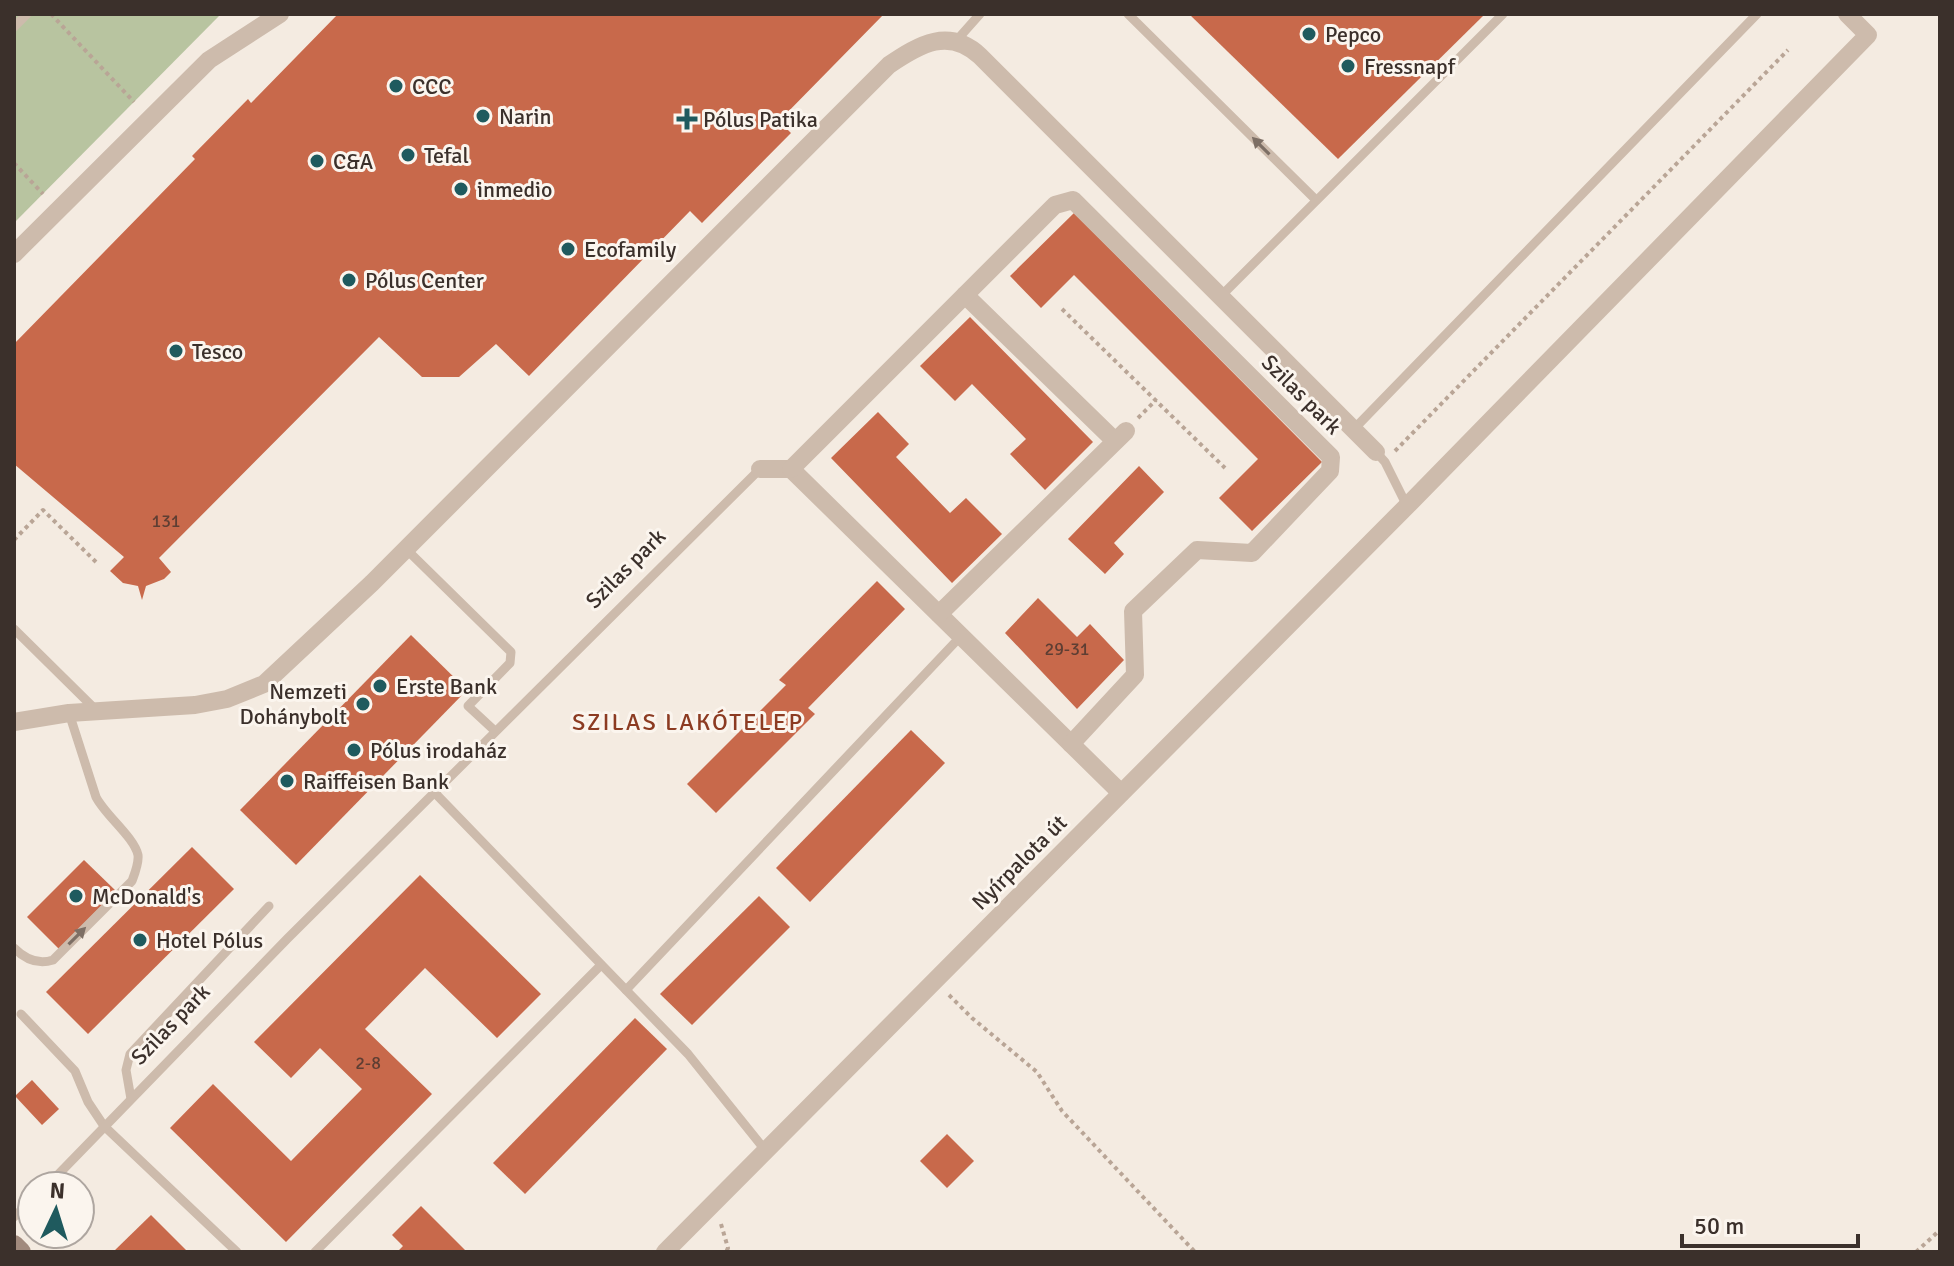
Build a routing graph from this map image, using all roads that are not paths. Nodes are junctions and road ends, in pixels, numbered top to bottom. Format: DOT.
graph roads {
  1 [pos="27,14"];
  2 [pos="280,14"];
  3 [pos="980,14"];
  4 [pos="1128,14"];
  5 [pos="1503,14"];
  6 [pos="1757,14"];
  7 [pos="1847,14"];
  8 [pos="14,27"];
  9 [pos="956,41"];
  10 [pos="1316,200"];
  11 [pos="14,254"];
  12 [pos="965,295"];
  13 [pos="1219,298"];
  14 [pos="1353,430"];
  15 [pos="1380,457"];
  16 [pos="760,469"];
  17 [pos="791,469"];
  18 [pos="1407,506"];
  19 [pos="405,548"];
  20 [pos="939,614"];
  21 [pos="14,629"];
  22 [pos="961,636"];
  23 [pos="98,712"];
  24 [pos="69,713"];
  25 [pos="14,722"];
  26 [pos="495,731"];
  27 [pos="1071,744"];
  28 [pos="434,792"];
  29 [pos="1121,793"];
  30 [pos="269,906"];
  31 [pos="14,948"];
  32 [pos="601,965"];
  33 [pos="626,990"];
  34 [pos="16,1015"];
  35 [pos="131,1099"];
  36 [pos="104,1126"];
  37 [pos="766,1151"];
  38 [pos="62,1170"];
  39 [pos="14,1245"];
  40 [pos="21,1252"];
  41 [pos="237,1252"];
  42 [pos="315,1252"];
  43 [pos="665,1252"];
  1 -- 8 [label="lane"];
  2 -- 11 [label="street"];
  3 -- 9 [label="lane"];
  10 -- 4 [label="lane, one-way"];
  5 -- 10 [label="lane"];
  6 -- 14 [label="lane"];
  7 -- 18 [label="street, Nyírpalota út"];
  9 -- 13 [label="street"];
  9 -- 19 [label="street"];
  10 -- 13 [label="lane"];
  12 -- 17 [label="street, Szilas park"];
  12 -- 20 [label="street"];
  12 -- 27 [label="street, Szilas park"];
  13 -- 14 [label="street"];
  14 -- 15 [label="street"];
  15 -- 18 [label="lane"];
  16 -- 17 [label="street, Szilas park"];
  16 -- 26 [label="lane, Szilas park"];
  17 -- 20 [label="street"];
  18 -- 29 [label="street, Nyírpalota út"];
  19 -- 23 [label="street"];
  19 -- 26 [label="lane"];
  20 -- 22 [label="street"];
  21 -- 23 [label="lane"];
  22 -- 27 [label="street"];
  22 -- 33 [label="lane"];
  23 -- 24 [label="street"];
  24 -- 25 [label="street"];
  31 -- 24 [label="lane, one-way"];
  26 -- 28 [label="lane, Szilas park"];
  27 -- 29 [label="street"];
  28 -- 32 [label="lane"];
  28 -- 35 [label="lane, Szilas park"];
  29 -- 37 [label="street, Nyírpalota út"];
  30 -- 35 [label="lane"];
  32 -- 33 [label="lane"];
  32 -- 42 [label="lane"];
  33 -- 37 [label="lane"];
  34 -- 36 [label="lane"];
  35 -- 36 [label="lane, Szilas park"];
  36 -- 38 [label="lane, Szilas park"];
  36 -- 41 [label="lane"];
  37 -- 43 [label="street, Nyírpalota út"];
  39 -- 40 [label="main road"];
}
